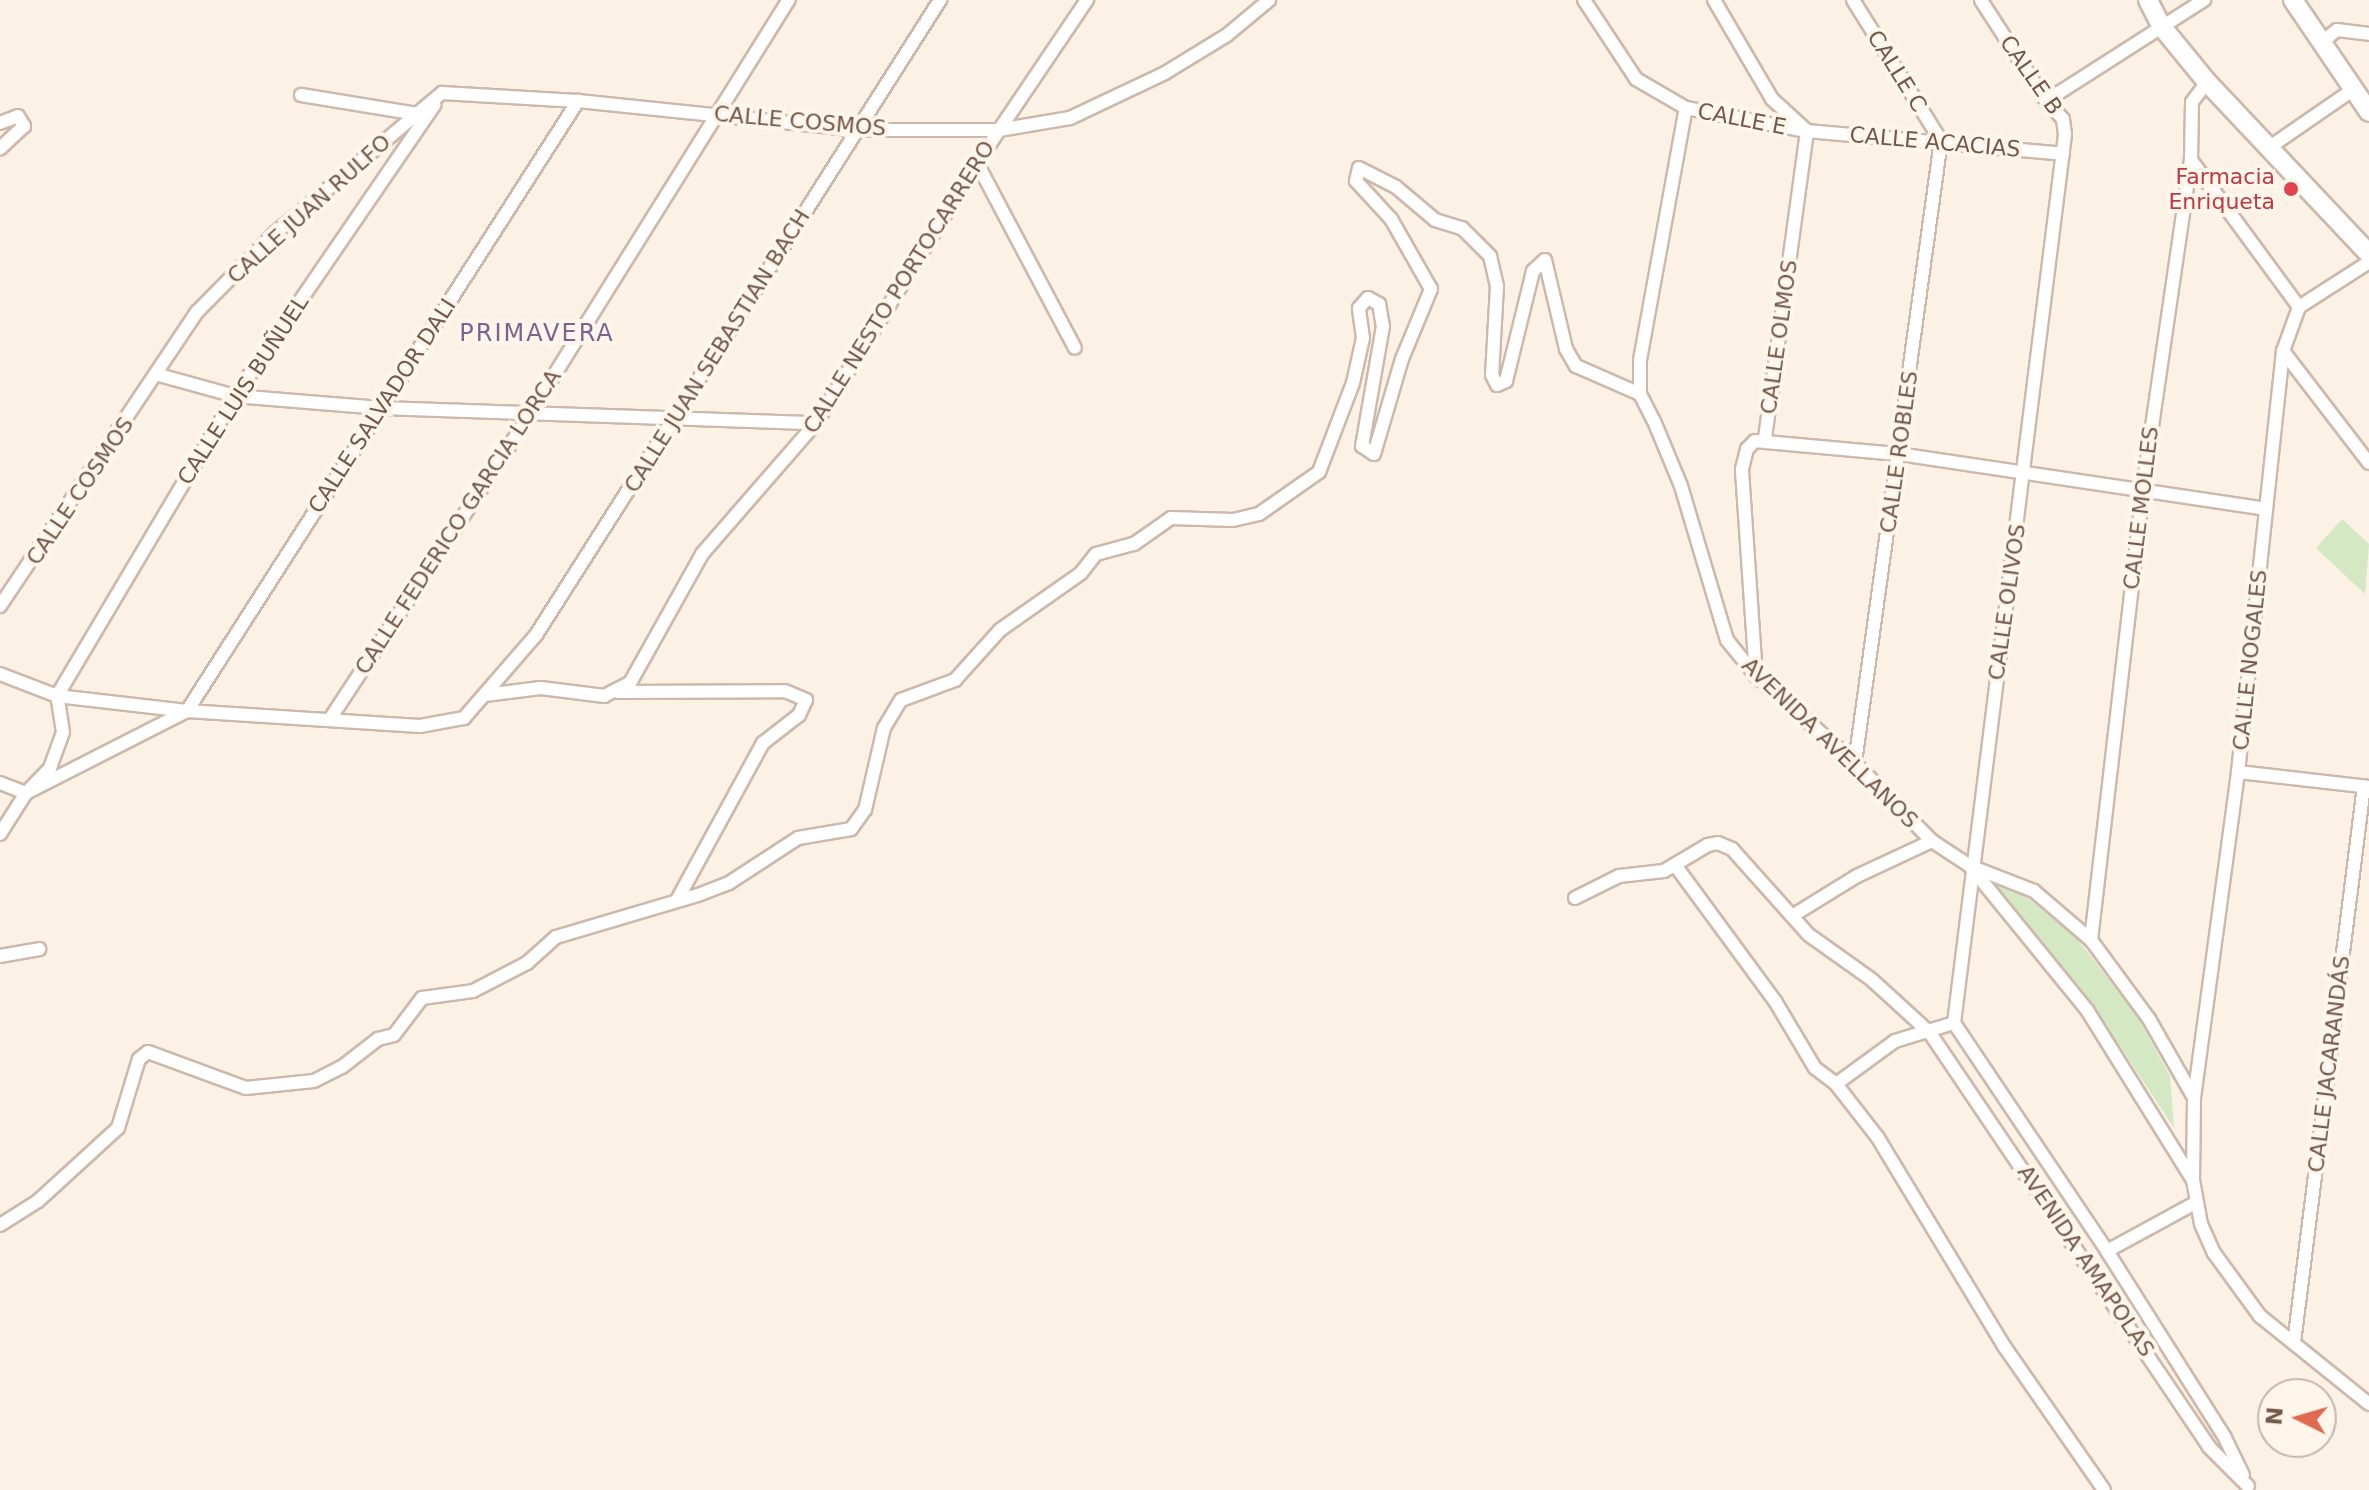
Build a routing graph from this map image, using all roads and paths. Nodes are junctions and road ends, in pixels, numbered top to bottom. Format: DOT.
graph roads {
  1 [pos="789,0"];
  2 [pos="940,0"];
  3 [pos="1087,0"];
  4 [pos="1269,0"];
  5 [pos="1584,0"];
  6 [pos="1714,0"];
  7 [pos="1853,0"];
  8 [pos="1981,0"];
  9 [pos="2148,0"];
  10 [pos="2204,0"];
  11 [pos="2293,0"];
  12 [pos="2162,27"];
  13 [pos="2369,34"];
  14 [pos="2322,42"];
  15 [pos="2207,82"];
  16 [pos="2354,89"];
  17 [pos="442,93"];
  18 [pos="301,95"];
  19 [pos="578,101"];
  20 [pos="2046,101"];
  21 [pos="1686,108"];
  22 [pos="2369,112"];
  23 [pos="417,114"];
  24 [pos="720,114"];
  25 [pos="0,123"];
  26 [pos="857,130"];
  27 [pos="999,130"];
  28 [pos="1807,131"];
  29 [pos="12,140"];
  30 [pos="1941,141"];
  31 [pos="0,148"];
  32 [pos="2267,149"];
  33 [pos="2063,154"];
  34 [pos="2191,160"];
  35 [pos="0,161"];
  36 [pos="977,163"];
  37 [pos="2369,254"];
  38 [pos="2369,262"];
  39 [pos="2299,307"];
  40 [pos="1075,348"];
  41 [pos="2283,351"];
  42 [pos="159,375"];
  43 [pos="1640,394"];
  44 [pos="235,396"];
  45 [pos="381,408"];
  46 [pos="528,417"];
  47 [pos="676,419"];
  48 [pos="816,423"];
  49 [pos="1765,438"];
  50 [pos="1899,454"];
  51 [pos="2369,463"];
  52 [pos="2026,471"];
  53 [pos="2143,488"];
  54 [pos="2266,509"];
  55 [pos="0,606"];
  56 [pos="0,674"];
  57 [pos="1756,676"];
  58 [pos="618,692"];
  59 [pos="485,695"];
  60 [pos="57,696"];
  61 [pos="187,711"];
  62 [pos="330,719"];
  63 [pos="1855,763"];
  64 [pos="2238,772"];
  65 [pos="0,783"];
  66 [pos="2366,786"];
  67 [pos="26,793"];
  68 [pos="0,834"];
  69 [pos="1932,841"];
  70 [pos="1675,865"];
  71 [pos="1970,866"];
  72 [pos="1575,898"];
  73 [pos="677,900"];
  74 [pos="1792,916"];
  75 [pos="2091,940"];
  76 [pos="39,949"];
  77 [pos="0,956"];
  78 [pos="1954,1023"];
  79 [pos="1930,1033"];
  80 [pos="1836,1084"];
  81 [pos="2194,1098"];
  82 [pos="2193,1180"];
  83 [pos="2197,1202"];
  84 [pos="0,1225"];
  85 [pos="2107,1251"];
  86 [pos="2294,1343"];
  87 [pos="2369,1404"];
  88 [pos="2249,1488"];
  89 [pos="2104,1490"];
  1 -- 24 [label="street, CALLE FEDERICO GARCIA LORCA"];
  2 -- 26 [label="street, CALLE JUAN SEBASTIAN BACH"];
  3 -- 27 [label="street, CALLE NESTO PORTOCARRERO"];
  4 -- 27 [label="street, CALLE COSMOS"];
  5 -- 21 [label="street, CALLE E"];
  6 -- 28 [label="street"];
  7 -- 30 [label="street, CALLE C"];
  8 -- 20 [label="street, CALLE B"];
  9 -- 12 [label="main road"];
  10 -- 12 [label="street"];
  11 -- 14 [label="main road"];
  12 -- 15 [label="main road"];
  12 -- 20 [label="street"];
  13 -- 14 [label="street"];
  14 -- 16 [label="main road"];
  15 -- 32 [label="main road"];
  15 -- 34 [label="street, CALLE MOLLES"];
  16 -- 22 [label="main road"];
  16 -- 32 [label="street"];
  17 -- 19 [label="street, CALLE COSMOS"];
  17 -- 23 [label="street, CALLE JUAN RULFO"];
  17 -- 44 [label="street, CALLE LUIS BUÑUEL"];
  18 -- 23 [label="street"];
  19 -- 24 [label="street, CALLE COSMOS"];
  19 -- 45 [label="street, CALLE SALVADOR DALI"];
  20 -- 33 [label="street, CALLE B"];
  21 -- 28 [label="street, CALLE E"];
  21 -- 43 [label="street"];
  23 -- 42 [label="street, CALLE JUAN RULFO"];
  24 -- 26 [label="street, CALLE COSMOS"];
  24 -- 46 [label="street, CALLE FEDERICO GARCIA LORCA"];
  25 -- 29 [label="street"];
  26 -- 27 [label="street, CALLE COSMOS"];
  26 -- 47 [label="street, CALLE JUAN SEBASTIAN BACH"];
  27 -- 36 [label="street, CALLE NESTO PORTOCARRERO"];
  28 -- 30 [label="street, CALLE ACACIAS"];
  28 -- 49 [label="street, CALLE OLMOS"];
  29 -- 31 [label="street"];
  29 -- 35 [label="street"];
  30 -- 33 [label="street, CALLE ACACIAS"];
  30 -- 50 [label="street, CALLE ROBLES"];
  32 -- 37 [label="main road"];
  33 -- 52 [label="street, CALLE OLIVOS"];
  34 -- 39 [label="street"];
  34 -- 53 [label="street, CALLE MOLLES"];
  36 -- 40 [label="street"];
  36 -- 48 [label="street, CALLE NESTO PORTOCARRERO"];
  38 -- 39 [label="street"];
  39 -- 41 [label="street, CALLE NOGALES"];
  41 -- 51 [label="street"];
  41 -- 54 [label="street, CALLE NOGALES"];
  42 -- 44 [label="street"];
  42 -- 55 [label="street, CALLE COSMOS"];
  43 -- 57 [label="street, AVENIDA AVELLANOS"];
  43 -- 73 [label="street"];
  44 -- 45 [label="street"];
  44 -- 60 [label="street, CALLE LUIS BUÑUEL"];
  45 -- 46 [label="street"];
  45 -- 61 [label="street, CALLE SALVADOR DALI"];
  46 -- 47 [label="street"];
  46 -- 62 [label="street, CALLE FEDERICO GARCIA LORCA"];
  47 -- 48 [label="street"];
  47 -- 59 [label="street, CALLE JUAN SEBASTIAN BACH"];
  48 -- 58 [label="street, CALLE NESTO PORTOCARRERO"];
  49 -- 50 [label="street"];
  49 -- 57 [label="street, CALLE OLMOS"];
  50 -- 52 [label="street"];
  50 -- 63 [label="street, CALLE ROBLES"];
  52 -- 53 [label="street"];
  52 -- 71 [label="street, CALLE OLIVOS"];
  53 -- 54 [label="street"];
  53 -- 75 [label="street, CALLE MOLLES"];
  54 -- 64 [label="street, CALLE NOGALES"];
  56 -- 60 [label="street, CALLE JUAN SEBASTIAN BACH"];
  57 -- 63 [label="street, AVENIDA AVELLANOS"];
  58 -- 59 [label="street"];
  58 -- 73 [label="street"];
  59 -- 62 [label="street, CALLE JUAN SEBASTIAN BACH"];
  60 -- 61 [label="street, CALLE JUAN SEBASTIAN BACH"];
  60 -- 67 [label="street"];
  61 -- 62 [label="street, CALLE JUAN SEBASTIAN BACH"];
  61 -- 67 [label="street"];
  63 -- 69 [label="street, AVENIDA AVELLANOS"];
  64 -- 66 [label="street"];
  64 -- 81 [label="street, CALLE NOGALES"];
  65 -- 67 [label="street"];
  66 -- 86 [label="street, CALLE JACARANDÁS"];
  67 -- 68 [label="street"];
  69 -- 71 [label="street, AVENIDA AVELLANOS"];
  69 -- 74 [label="street"];
  70 -- 72 [label="street"];
  70 -- 74 [label="street, AVENIDA AMAPOLAS"];
  70 -- 80 [label="street"];
  71 -- 75 [label="street, AVENIDA AVELLANOS"];
  71 -- 78 [label="street, CALLE OLIVOS"];
  71 -- 82 [label="street"];
  73 -- 84 [label="street"];
  74 -- 79 [label="street, AVENIDA AMAPOLAS"];
  75 -- 81 [label="street, AVENIDA AVELLANOS"];
  76 -- 77 [label="street"];
  78 -- 79 [label="street"];
  78 -- 85 [label="street, AVENIDA AMAPOLAS"];
  79 -- 80 [label="street"];
  79 -- 88 [label="street, AVENIDA AMAPOLAS"];
  80 -- 89 [label="street"];
  81 -- 82 [label="street"];
  82 -- 83 [label="street"];
  83 -- 85 [label="street"];
  83 -- 86 [label="street"];
  85 -- 88 [label="street, AVENIDA AMAPOLAS"];
  86 -- 87 [label="street"];
}
